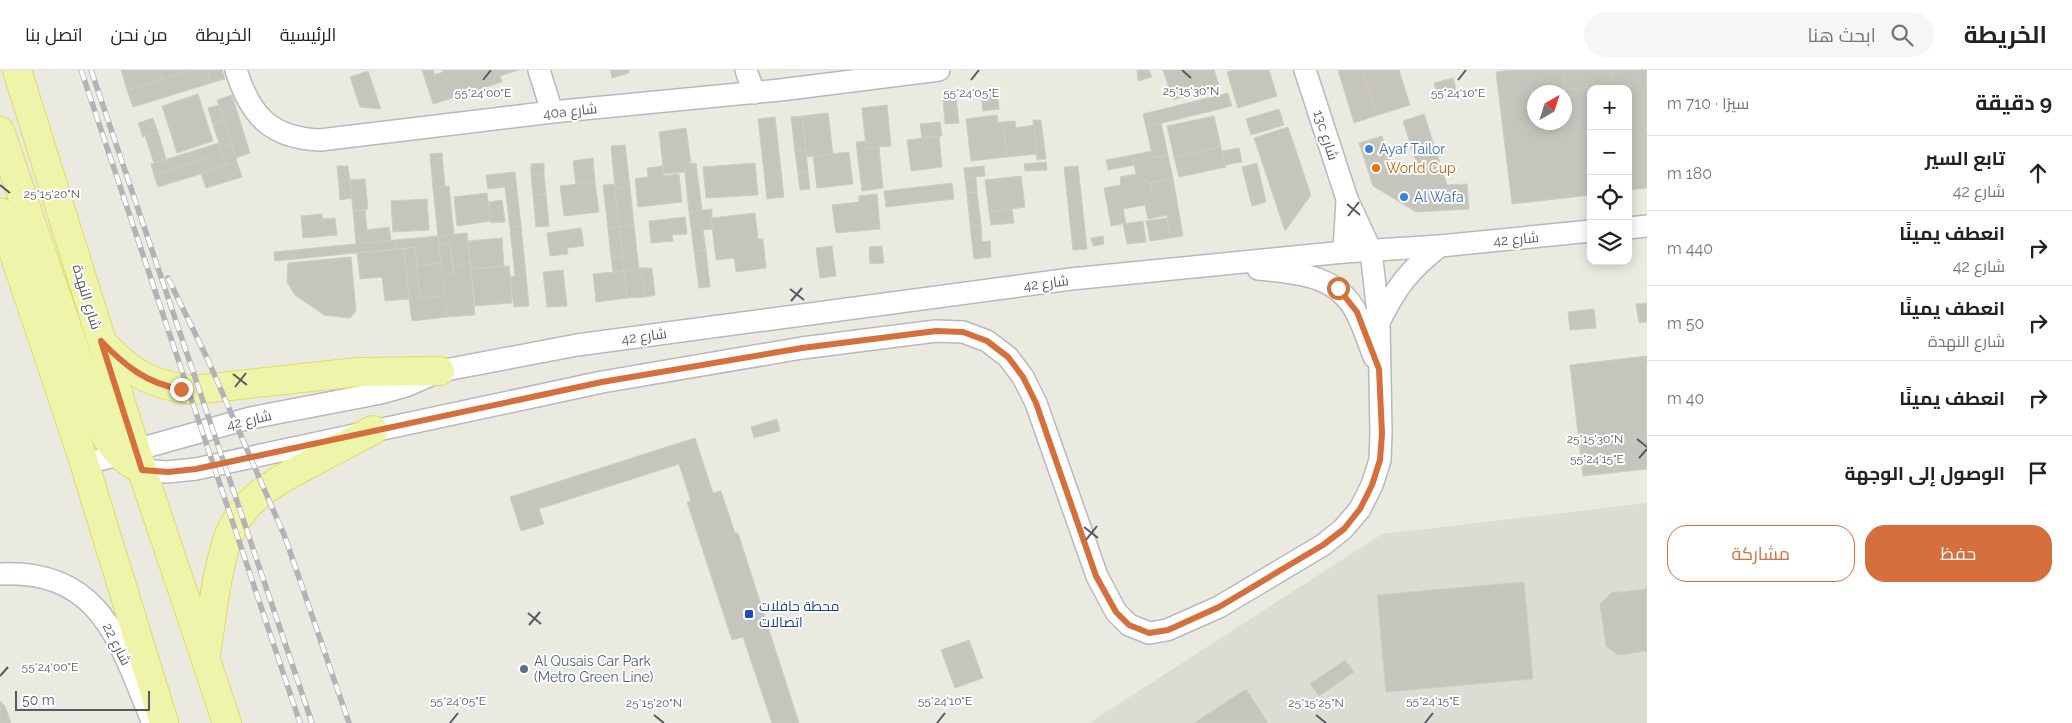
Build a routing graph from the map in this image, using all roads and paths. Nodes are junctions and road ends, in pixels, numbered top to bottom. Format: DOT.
graph roads {
  1 [pos="17,70"];
  2 [pos="236,70"];
  3 [pos="539,70"];
  4 [pos="746,70"];
  5 [pos="939,70"];
  6 [pos="1305,70"];
  7 [pos="754,93"];
  8 [pos="552,112"];
  9 [pos="0,131"];
  10 [pos="1347,199"];
  11 [pos="0,212"];
  12 [pos="1647,226"];
  13 [pos="1632,228"];
  14 [pos="1587,231"];
  15 [pos="1440,246"];
  16 [pos="1371,251"];
  17 [pos="1344,252"];
  18 [pos="1216,264"];
  19 [pos="1379,322"];
  20 [pos="101,341"];
  21 [pos="1379,369"];
  22 [pos="440,371"];
  23 [pos="373,430"];
  24 [pos="132,458"];
  25 [pos="85,464"];
  26 [pos="0,574"];
  27 [pos="205,658"];
  28 [pos="153,723"];
  29 [pos="164,723"];
  30 [pos="227,723"];
  1 -- 20 [label="main road, شارع النهدة"];
  2 -- 8 [label="street, 40a شارع"];
  3 -- 8 [label="street"];
  4 -- 7 [label="street"];
  5 -- 7 [label="street, 40a شارع"];
  6 -- 10 [label="street, 13c شارع"];
  7 -- 8 [label="street, 40a شارع"];
  9 -- 24 [label="main road"];
  10 -- 16 [label="street, 13c شارع"];
  10 -- 17 [label="street, 13c شارع"];
  11 -- 25 [label="main road"];
  12 -- 13 [label="street"];
  14 -- 15 [label="street, شارع 42"];
  15 -- 16 [label="street, شارع 42"];
  15 -- 19 [label="street, شارع 42"];
  16 -- 17 [label="street, شارع 42"];
  16 -- 19 [label="street, شارع 42"];
  17 -- 18 [label="street, شارع 42"];
  18 -- 21 [label="street, شارع 42"];
  18 -- 22 [label="street, شارع 42"];
  19 -- 21 [label="street, شارع 42"];
  20 -- 22 [label="main road"];
  20 -- 24 [label="main road, شارع النهدة"];
  21 -- 23 [label="street, شارع 42"];
  22 -- 24 [label="street, شارع 42"];
  23 -- 24 [label="street, شارع 42"];
  23 -- 27 [label="main road"];
  24 -- 25 [label="street, شارع 42"];
  24 -- 27 [label="main road, شارع النهدة"];
  25 -- 29 [label="main road"];
  26 -- 28 [label="street, شارع 22"];
  27 -- 30 [label="main road, شارع النهدة"];
}
